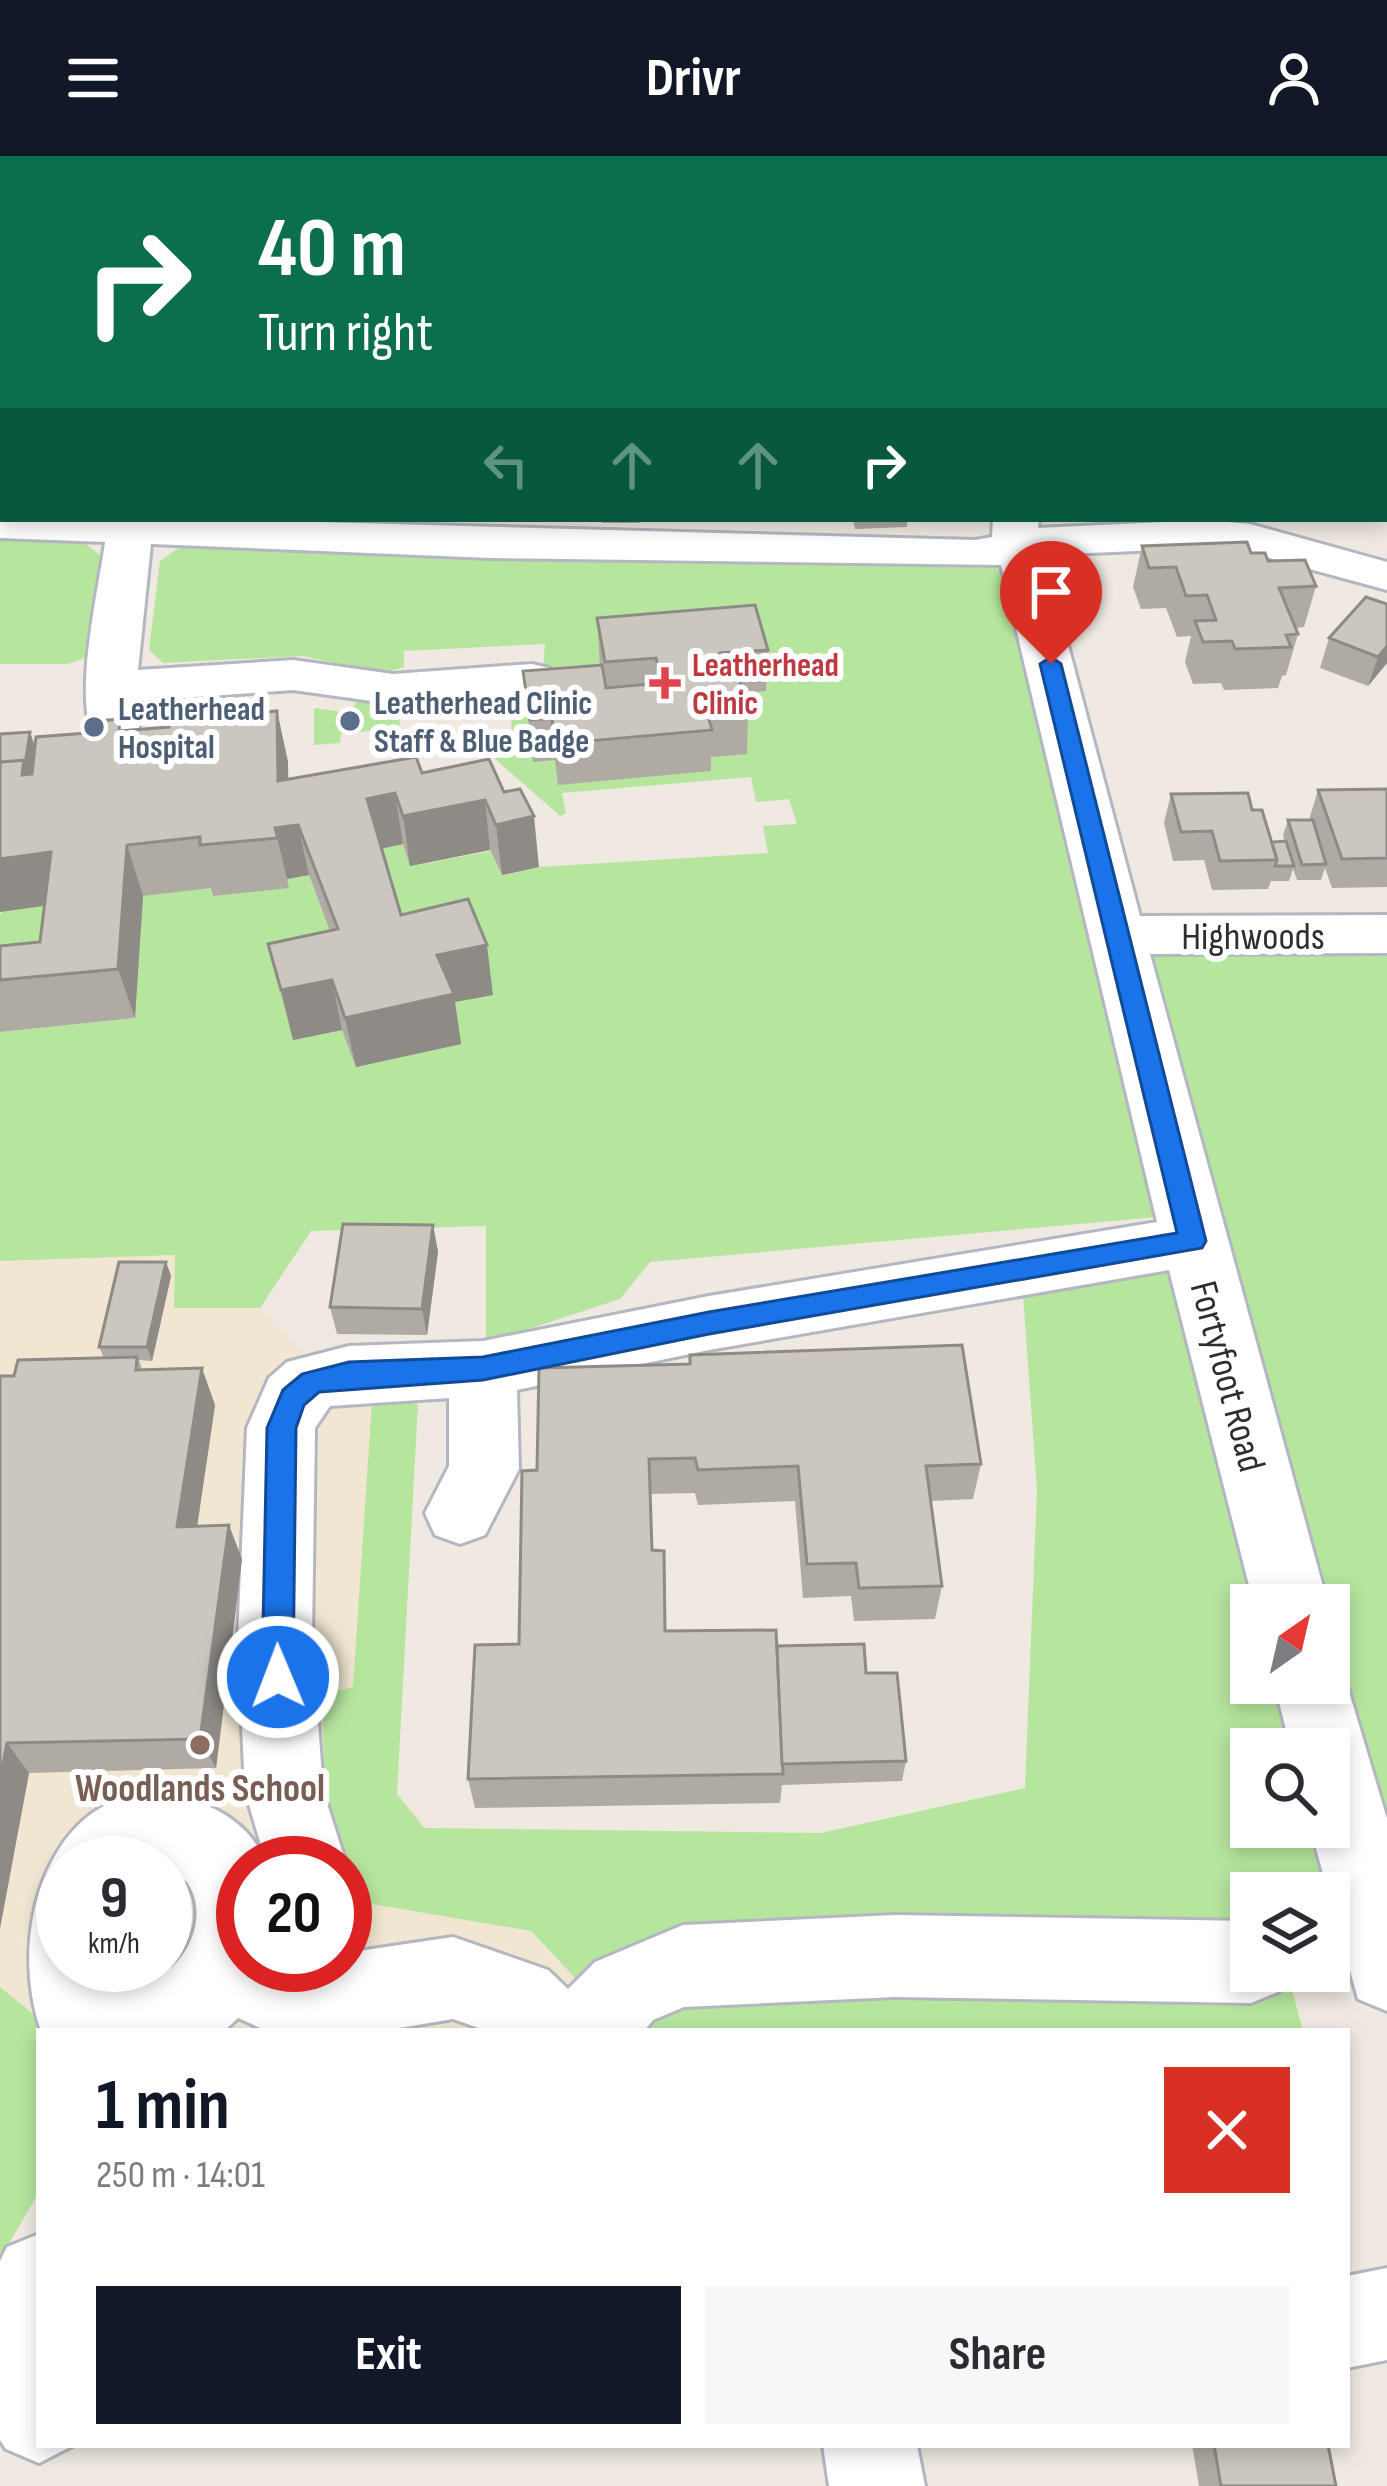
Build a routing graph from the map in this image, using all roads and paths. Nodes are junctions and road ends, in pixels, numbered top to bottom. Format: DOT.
graph roads {
  1 [pos="0,524"];
  2 [pos="130,525"];
  3 [pos="1016,531"];
  4 [pos="1387,576"];
  5 [pos="532,680"];
  6 [pos="116,687"];
  7 [pos="113,755"];
  8 [pos="1387,934"];
  9 [pos="1119,935"];
  10 [pos="1192,1241"];
  11 [pos="483,1369"];
  12 [pos="460,1513"];
  13 [pos="1285,1584"];
  14 [pos="1316,1704"];
  15 [pos="120,1836"];
  16 [pos="189,1836"];
  17 [pos="298,1836"];
  18 [pos="1364,1946"];
  19 [pos="1230,1962"];
  20 [pos="372,1979"];
  21 [pos="216,1980"];
  22 [pos="50,1992"];
  23 [pos="100,2028"];
  24 [pos="140,2028"];
  25 [pos="549,2028"];
  26 [pos="590,2028"];
  27 [pos="36,2284"];
  28 [pos="1387,2314"];
  29 [pos="1350,2321"];
  30 [pos="36,2412"];
  31 [pos="871,2448"];
  32 [pos="877,2486"];
  1 -- 2 [label="street"];
  2 -- 3 [label="street"];
  2 -- 6 [label="street"];
  3 -- 4 [label="street"];
  3 -- 9 [label="street, Fortyfoot Road"];
  5 -- 6 [label="street"];
  6 -- 7 [label="street"];
  8 -- 9 [label="street, Highwoods"];
  9 -- 10 [label="street, Fortyfoot Road"];
  10 -- 11 [label="street"];
  10 -- 13 [label="street, Fortyfoot Road"];
  11 -- 12 [label="street"];
  11 -- 17 [label="street"];
  14 -- 18 [label="street"];
  15 -- 16 [label="street"];
  19 -- 26 [label="street"];
  20 -- 25 [label="street"];
  21 -- 24 [label="street"];
  22 -- 23 [label="street"];
  27 -- 30 [label="street"];
  28 -- 29 [label="street"];
  31 -- 32 [label="street"];
}
